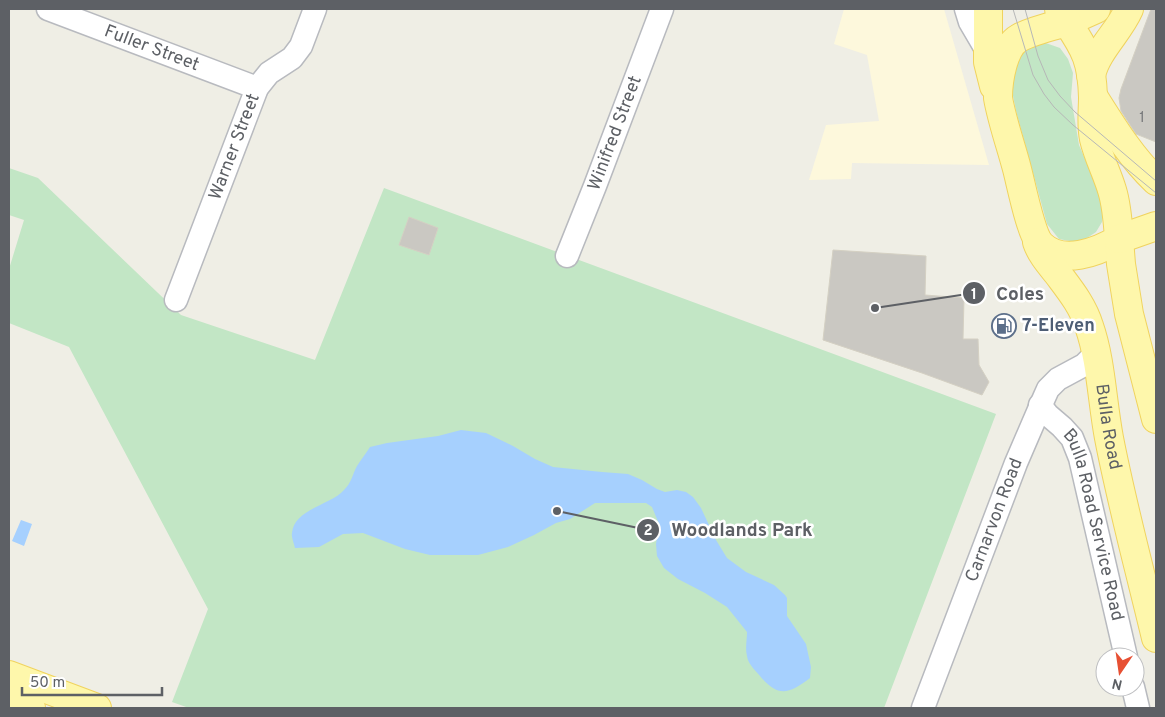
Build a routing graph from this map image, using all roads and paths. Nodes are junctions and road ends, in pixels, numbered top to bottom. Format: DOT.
graph roads {
  1 [pos="48,9"];
  2 [pos="315,9"];
  3 [pos="662,9"];
  4 [pos="966,9"];
  5 [pos="988,9"];
  6 [pos="1096,9"];
  7 [pos="1129,9"];
  8 [pos="1063,15"];
  9 [pos="987,51"];
  10 [pos="1092,86"];
  11 [pos="257,88"];
  12 [pos="999,102"];
  13 [pos="1156,180"];
  14 [pos="1156,226"];
  15 [pos="1034,230"];
  16 [pos="1119,239"];
  17 [pos="567,256"];
  18 [pos="176,300"];
  19 [pos="1132,328"];
  20 [pos="1096,353"];
  21 [pos="1156,368"];
  22 [pos="1040,405"];
  23 [pos="1156,419"];
  24 [pos="1156,638"];
  25 [pos="1124,647"];
  26 [pos="9,675"];
  27 [pos="9,700"];
  28 [pos="31,708"];
  29 [pos="97,708"];
  30 [pos="923,708"];
  1 -- 11 [label="street, Fuller Street"];
  2 -- 11 [label="street, Warner Street"];
  3 -- 17 [label="street, Winifred Street"];
  4 -- 9 [label="street"];
  5 -- 9 [label="main road, Bulla Road"];
  6 -- 8 [label="main road"];
  7 -- 10 [label="main road"];
  8 -- 10 [label="main road"];
  8 -- 12 [label="main road"];
  9 -- 12 [label="main road, Bulla Road"];
  10 -- 13 [label="main road"];
  10 -- 16 [label="main road"];
  11 -- 18 [label="street, Warner Street"];
  12 -- 15 [label="main road, Bulla Road"];
  14 -- 16 [label="main road"];
  15 -- 16 [label="main road"];
  15 -- 20 [label="main road, Bulla Road"];
  16 -- 19 [label="main road"];
  19 -- 21 [label="street"];
  19 -- 23 [label="main road"];
  20 -- 22 [label="street, Carnarvon Road"];
  20 -- 24 [label="main road, Bulla Road"];
  22 -- 25 [label="street, Bulla Road Service Road"];
  22 -- 30 [label="street, Carnarvon Road"];
  26 -- 29 [label="main road"];
  27 -- 28 [label="main road"];
}
